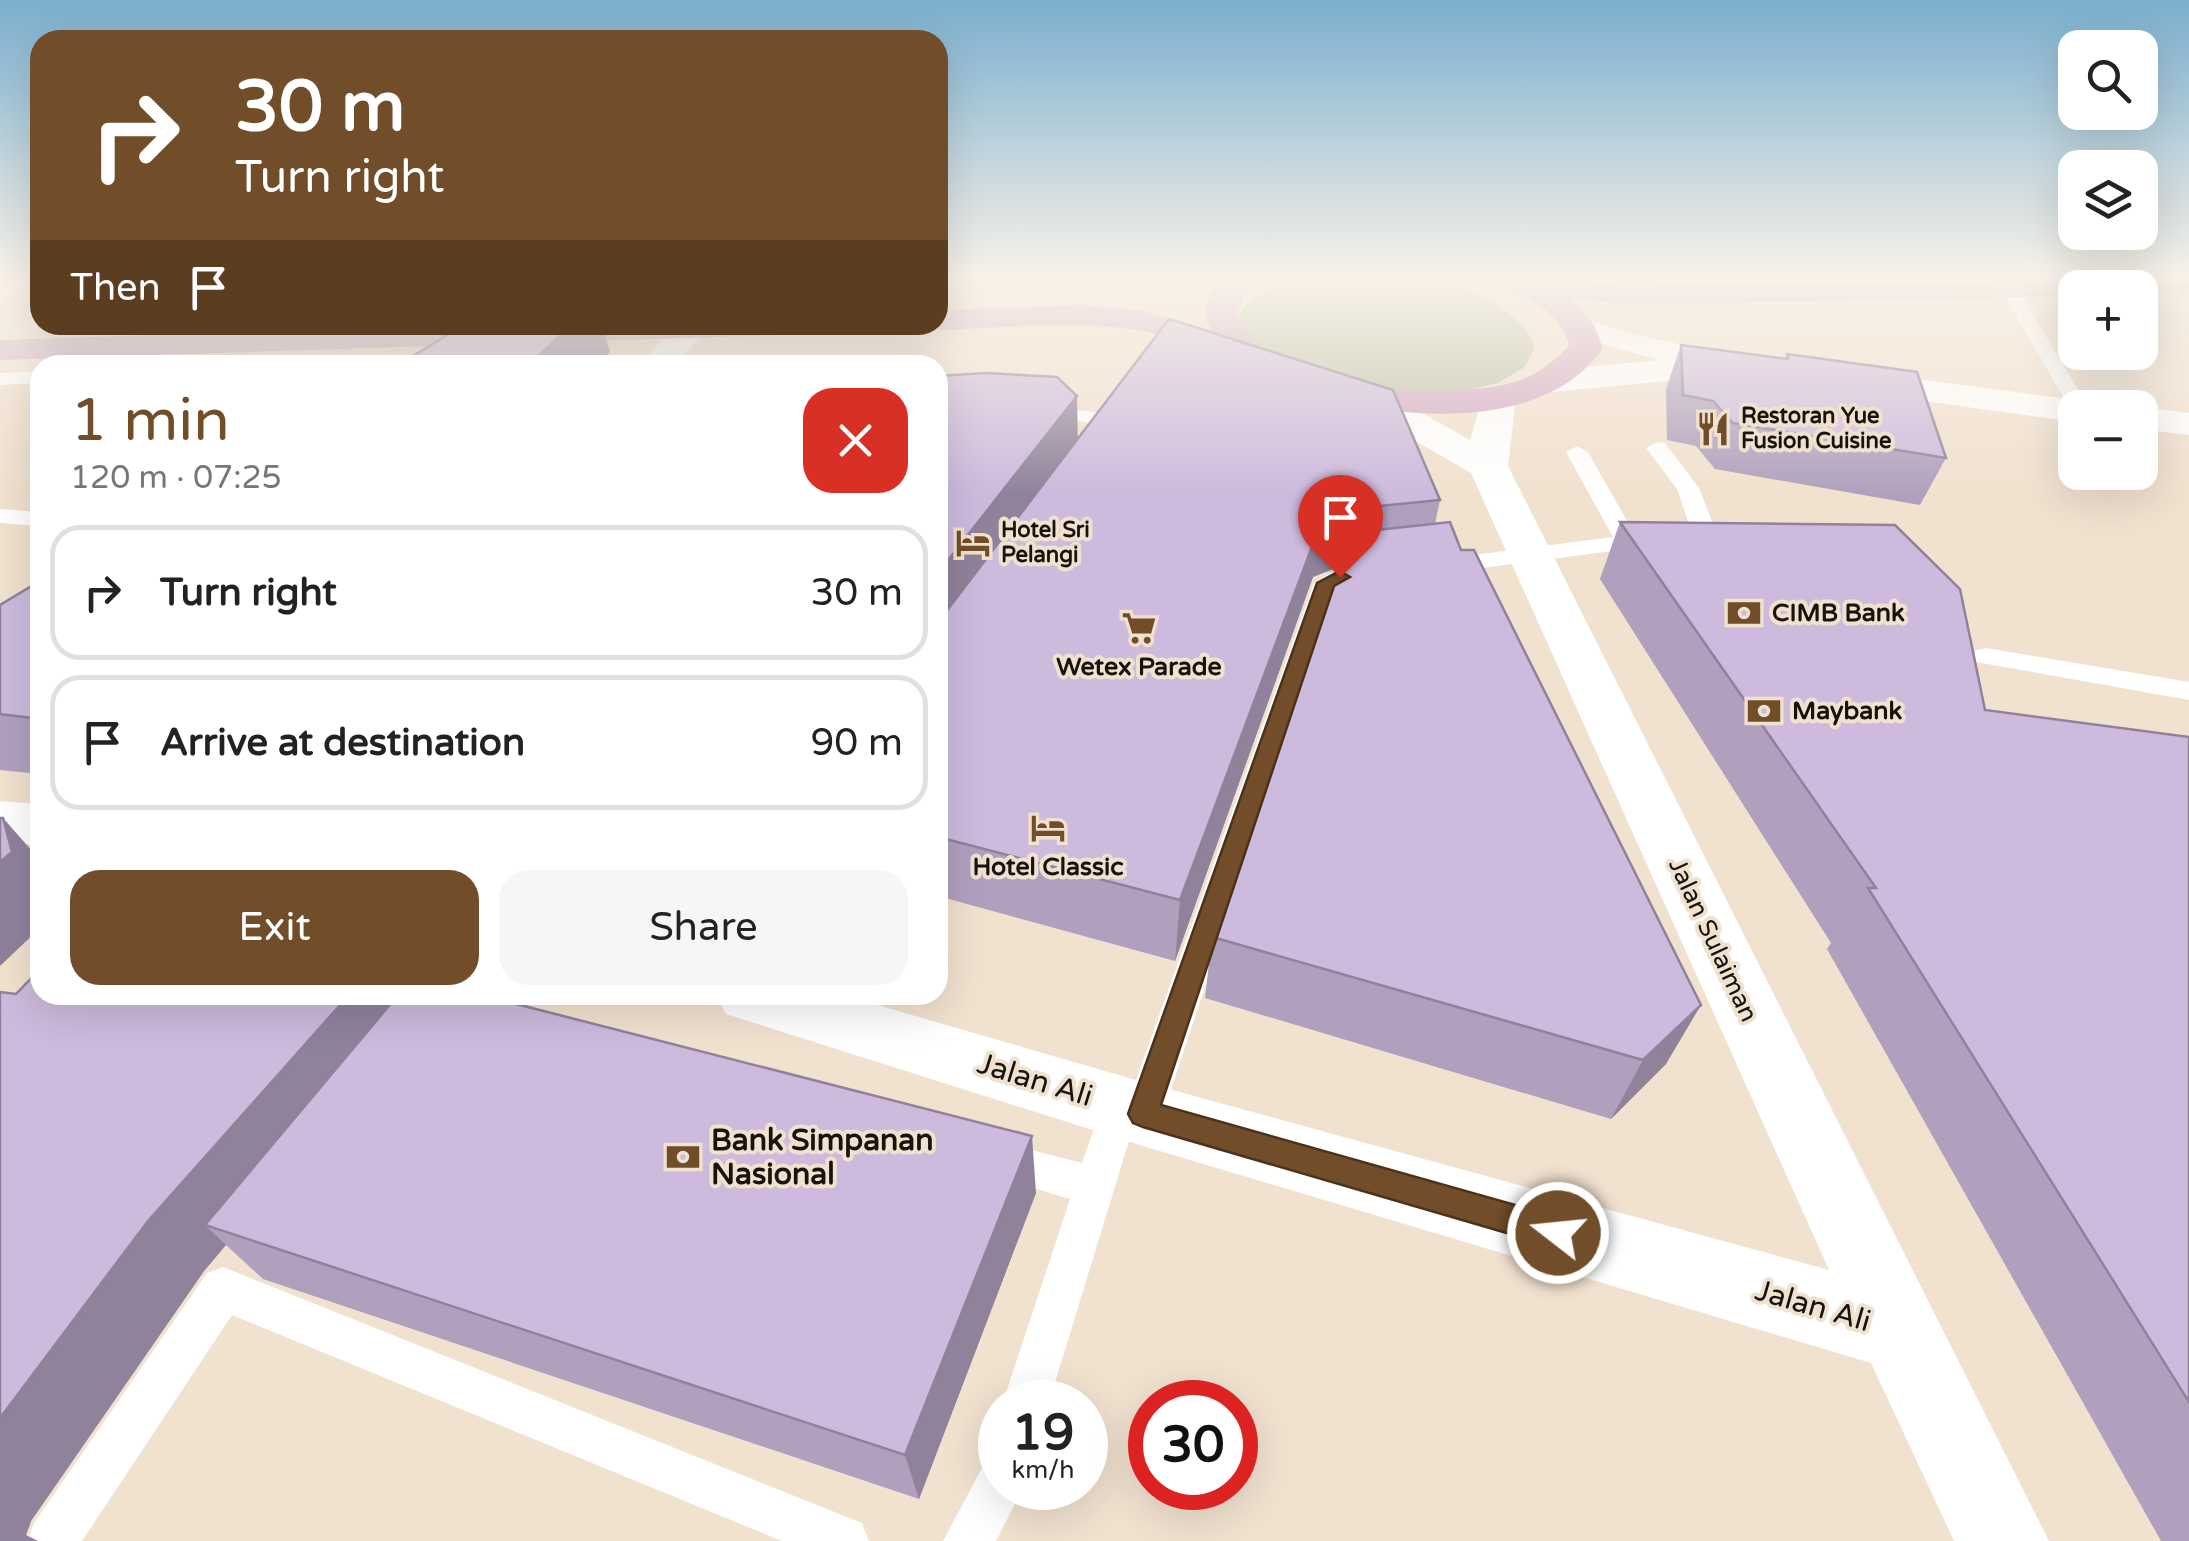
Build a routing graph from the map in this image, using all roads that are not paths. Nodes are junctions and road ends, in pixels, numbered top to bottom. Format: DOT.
graph roads {
  1 [pos="475,351"];
  2 [pos="1244,351"];
  3 [pos="1584,351"];
  4 [pos="1675,351"];
  5 [pos="2044,351"];
  6 [pos="470,354"];
  7 [pos="1726,365"];
  8 [pos="1784,372"];
  9 [pos="30,378"];
  10 [pos="1823,378"];
  11 [pos="0,379"];
  12 [pos="1552,381"];
  13 [pos="2066,390"];
  14 [pos="1364,396"];
  15 [pos="1498,397"];
  16 [pos="2058,407"];
  17 [pos="1011,412"];
  18 [pos="2158,420"];
  19 [pos="2189,424"];
  20 [pos="1657,448"];
  21 [pos="1576,452"];
  22 [pos="1082,464"];
  23 [pos="1488,466"];
  24 [pos="0,516"];
  25 [pos="30,518"];
  26 [pos="1627,542"];
  27 [pos="1532,558"];
  28 [pos="1986,656"];
  29 [pos="2189,691"];
  30 [pos="0,820"];
  31 [pos="30,824"];
  32 [pos="782,1005"];
  33 [pos="1132,1110"];
  34 [pos="962,1150"];
  35 [pos="1096,1186"];
  36 [pos="1898,1330"];
  37 [pos="1033,1380"];
  38 [pos="985,1510"];
  39 [pos="52,1541"];
  40 [pos="844,1541"];
  41 [pos="968,1541"];
  42 [pos="2002,1541"];
  1 -- 6 [label="lane"];
  2 -- 14 [label="main road"];
  3 -- 12 [label="main road"];
  4 -- 7 [label="street"];
  5 -- 13 [label="lane"];
  7 -- 8 [label="street"];
  7 -- 12 [label="street"];
  9 -- 11 [label="lane"];
  10 -- 16 [label="street"];
  12 -- 15 [label="main road"];
  14 -- 15 [label="main road"];
  14 -- 23 [label="street"];
  15 -- 23 [label="street"];
  17 -- 22 [label="lane"];
  18 -- 19 [label="street"];
  20 -- 26 [label="lane"];
  21 -- 26 [label="lane"];
  23 -- 27 [label="street, Jalan Sulaiman"];
  24 -- 25 [label="lane"];
  26 -- 27 [label="lane"];
  27 -- 33 [label="lane"];
  27 -- 36 [label="street, Jalan Sulaiman"];
  28 -- 29 [label="lane"];
  30 -- 31 [label="street"];
  32 -- 33 [label="street, Jalan Ali"];
  33 -- 35 [label="lane"];
  33 -- 36 [label="street, Jalan Ali"];
  34 -- 35 [label="lane"];
  35 -- 37 [label="lane"];
  36 -- 42 [label="street, Jalan Sulaiman"];
  38 -- 41 [label="lane"];
  39 -- 40 [label="lane"];
}
